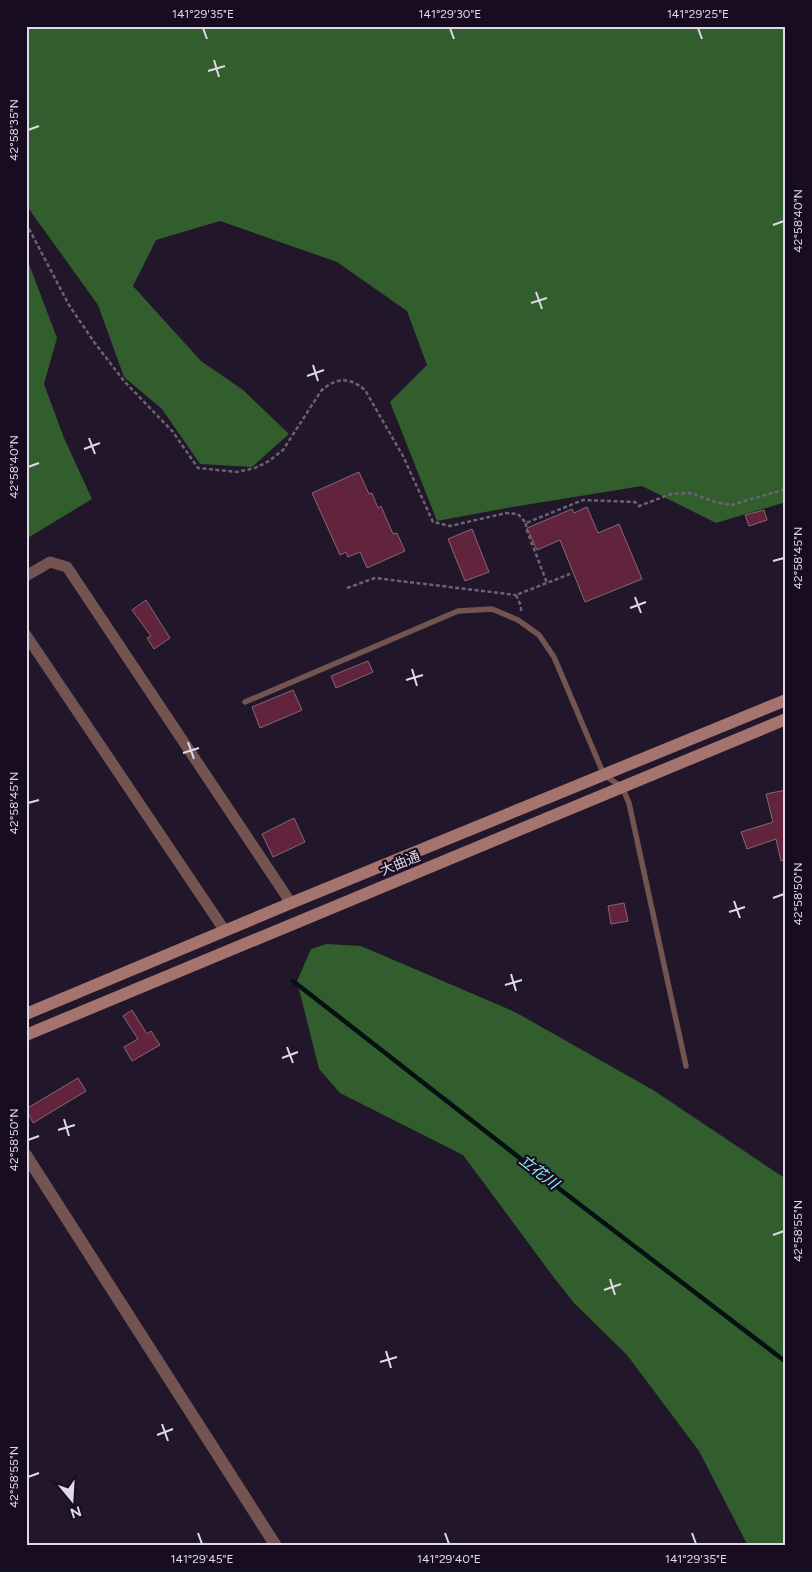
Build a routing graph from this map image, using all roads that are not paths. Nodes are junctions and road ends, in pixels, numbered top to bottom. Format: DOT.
graph roads {
  1 [pos="26,576"];
  2 [pos="26,635"];
  3 [pos="786,700"];
  4 [pos="245,702"];
  5 [pos="786,720"];
  6 [pos="604,775"];
  7 [pos="622,787"];
  8 [pos="291,903"];
  9 [pos="225,931"];
  10 [pos="26,1014"];
  11 [pos="26,1035"];
  12 [pos="686,1066"];
  13 [pos="26,1155"];
  14 [pos="276,1546"];
  1 -- 8 [label="street"];
  2 -- 9 [label="street"];
  3 -- 6 [label="main road, 大曲通"];
  4 -- 6 [label="lane"];
  5 -- 7 [label="main road, 大曲通"];
  6 -- 7 [label="lane"];
  6 -- 8 [label="main road, 大曲通"];
  7 -- 11 [label="main road, 大曲通"];
  7 -- 12 [label="lane"];
  8 -- 9 [label="main road, 大曲通"];
  9 -- 10 [label="main road, 大曲通"];
  13 -- 14 [label="street"];
}
